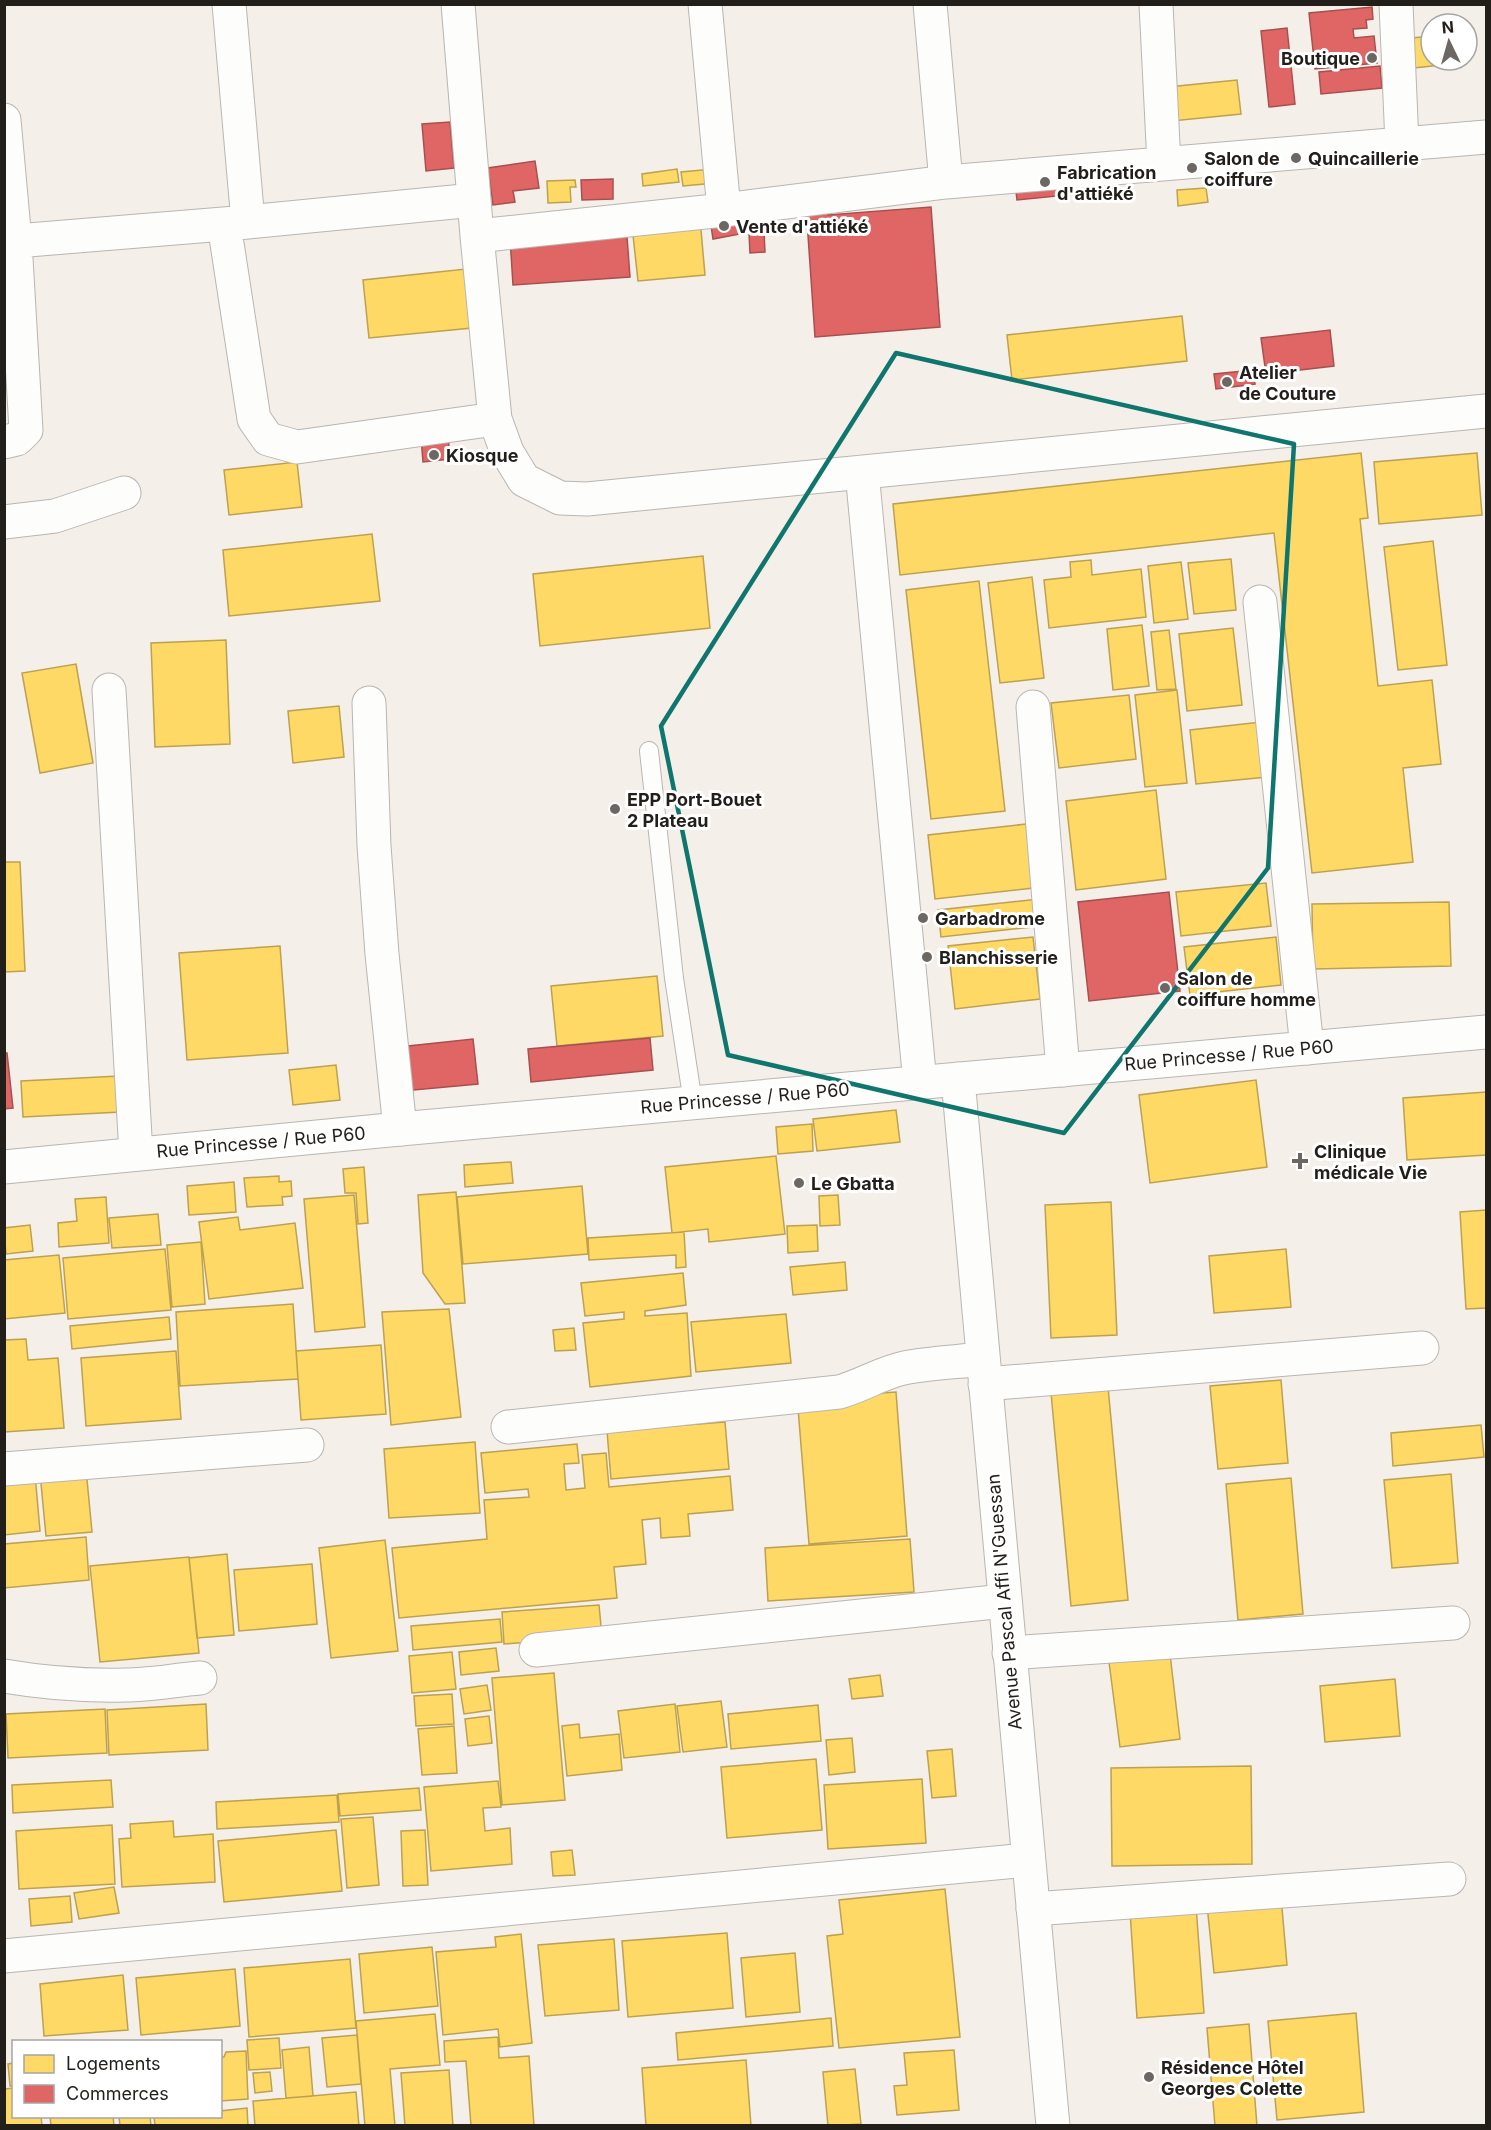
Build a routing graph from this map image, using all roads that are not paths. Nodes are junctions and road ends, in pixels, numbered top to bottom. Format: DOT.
graph roads {
  1 [pos="229,4"];
  2 [pos="458,4"];
  3 [pos="705,4"];
  4 [pos="930,4"];
  5 [pos="1156,4"];
  6 [pos="1396,4"];
  7 [pos="4,120"];
  8 [pos="1486,137"];
  9 [pos="1402,144"];
  10 [pos="1164,164"];
  11 [pos="946,182"];
  12 [pos="474,200"];
  13 [pos="724,210"];
  14 [pos="236,223"];
  15 [pos="477,236"];
  16 [pos="10,242"];
  17 [pos="1486,411"];
  18 [pos="495,419"];
  19 [pos="4,442"];
  20 [pos="862,472"];
  21 [pos="124,493"];
  22 [pos="4,522"];
  23 [pos="1260,602"];
  24 [pos="109,690"];
  25 [pos="369,703"];
  26 [pos="1033,707"];
  27 [pos="649,751"];
  28 [pos="1486,1032"];
  29 [pos="1307,1048"];
  30 [pos="1063,1070"];
  31 [pos="958,1079"];
  32 [pos="920,1083"];
  33 [pos="693,1103"];
  34 [pos="400,1129"];
  35 [pos="136,1154"];
  36 [pos="4,1167"];
  37 [pos="1422,1348"];
  38 [pos="984,1371"];
  39 [pos="508,1426"];
  40 [pos="307,1445"];
  41 [pos="4,1469"];
  42 [pos="1004,1601"];
  43 [pos="1454,1623"];
  44 [pos="536,1650"];
  45 [pos="1009,1653"];
  46 [pos="4,1676"];
  47 [pos="200,1678"];
  48 [pos="1028,1860"];
  49 [pos="1449,1880"];
  50 [pos="1032,1909"];
  51 [pos="4,1956"];
  52 [pos="1053,2126"];
  1 -- 14 [label="street"];
  2 -- 12 [label="street"];
  3 -- 13 [label="street"];
  4 -- 11 [label="street"];
  5 -- 10 [label="street"];
  6 -- 9 [label="street"];
  7 -- 16 [label="street"];
  8 -- 9 [label="street"];
  9 -- 10 [label="street"];
  10 -- 11 [label="street"];
  11 -- 13 [label="street"];
  12 -- 14 [label="street"];
  12 -- 15 [label="street"];
  13 -- 15 [label="street"];
  14 -- 16 [label="street"];
  14 -- 18 [label="street"];
  15 -- 18 [label="street"];
  16 -- 19 [label="street"];
  17 -- 20 [label="street"];
  18 -- 20 [label="street"];
  20 -- 32 [label="street"];
  21 -- 22 [label="street"];
  23 -- 29 [label="street"];
  24 -- 35 [label="street"];
  25 -- 34 [label="street"];
  26 -- 30 [label="street"];
  27 -- 33 [label="lane"];
  28 -- 29 [label="street, Rue Princesse / Rue P60"];
  29 -- 30 [label="street, Rue Princesse / Rue P60"];
  30 -- 31 [label="street, Rue Princesse / Rue P60"];
  31 -- 32 [label="street, Rue Princesse / Rue P60"];
  31 -- 38 [label="street, Avenue Pascal Affi N'Guessan"];
  32 -- 33 [label="street, Rue Princesse / Rue P60"];
  33 -- 34 [label="street, Rue Princesse / Rue P60"];
  34 -- 35 [label="street, Rue Princesse / Rue P60"];
  35 -- 36 [label="street, Rue Princesse / Rue P60"];
  37 -- 38 [label="street"];
  38 -- 39 [label="street"];
  38 -- 42 [label="street, Avenue Pascal Affi N'Guessan"];
  40 -- 41 [label="street"];
  42 -- 44 [label="street"];
  42 -- 45 [label="street, Avenue Pascal Affi N'Guessan"];
  43 -- 45 [label="street"];
  45 -- 48 [label="street, Avenue Pascal Affi N'Guessan"];
  46 -- 47 [label="street"];
  48 -- 50 [label="street, Avenue Pascal Affi N'Guessan"];
  48 -- 51 [label="street"];
  49 -- 50 [label="street"];
  50 -- 52 [label="street, Avenue Pascal Affi N'Guessan"];
}
